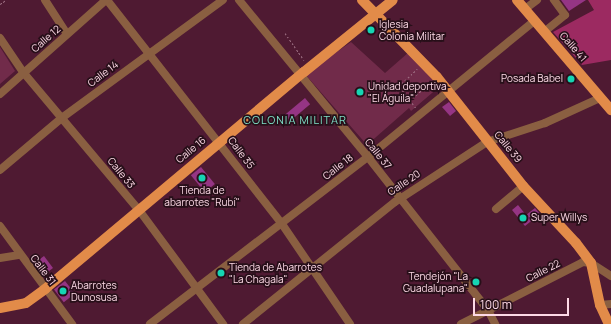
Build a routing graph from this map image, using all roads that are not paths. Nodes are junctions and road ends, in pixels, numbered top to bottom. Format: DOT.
graph roads {
  1 [pos="45,0"];
  2 [pos="106,0"];
  3 [pos="223,0"];
  4 [pos="239,0"];
  5 [pos="362,0"];
  6 [pos="393,0"];
  7 [pos="517,0"];
  8 [pos="537,0"];
  9 [pos="554,0"];
  10 [pos="524,9"];
  11 [pos="376,14"];
  12 [pos="534,21"];
  13 [pos="544,32"];
  14 [pos="67,34"];
  15 [pos="0,38"];
  16 [pos="148,53"];
  17 [pos="23,72"];
  18 [pos="301,75"];
  19 [pos="449,92"];
  20 [pos="0,94"];
  21 [pos="600,98"];
  22 [pos="611,110"];
  23 [pos="62,117"];
  24 [pos="220,142"];
  25 [pos="487,142"];
  26 [pos="368,157"];
  27 [pos="0,170"];
  28 [pos="523,186"];
  29 [pos="400,199"];
  30 [pos="496,209"];
  31 [pos="139,210"];
  32 [pos="282,224"];
  33 [pos="0,226"];
  34 [pos="20,255"];
  35 [pos="0,258"];
  36 [pos="591,262"];
  37 [pos="313,269"];
  38 [pos="611,276"];
  39 [pos="197,288"];
  40 [pos="45,289"];
  41 [pos="611,304"];
  42 [pos="600,305"];
  43 [pos="0,308"];
  44 [pos="488,310"];
  45 [pos="72,324"];
  46 [pos="150,324"];
  47 [pos="223,324"];
  48 [pos="242,324"];
  49 [pos="350,324"];
  50 [pos="461,324"];
  51 [pos="495,324"];
  52 [pos="609,324"];
  1 -- 14 [label="street"];
  2 -- 14 [label="street, Calle 12"];
  2 -- 16 [label="street, Calle 35"];
  3 -- 16 [label="street, Calle 14"];
  4 -- 18 [label="street, Calle 37"];
  5 -- 11 [label="main road, Calle 39"];
  6 -- 11 [label="main road, Calle 16"];
  7 -- 10 [label="main road, Calle 41"];
  8 -- 10 [label="street"];
  9 -- 13 [label="street"];
  10 -- 12 [label="main road, Calle 41"];
  11 -- 18 [label="main road, Calle 16"];
  11 -- 19 [label="main road, Calle 39"];
  12 -- 13 [label="main road, Calle 41"];
  12 -- 19 [label="street, Calle 18"];
  13 -- 21 [label="main road, Calle 41"];
  14 -- 17 [label="street, Calle 12"];
  15 -- 17 [label="street, Calle 33"];
  16 -- 23 [label="street, Calle 14"];
  16 -- 24 [label="street, Calle 35"];
  17 -- 20 [label="street, Calle 12"];
  17 -- 23 [label="street, Calle 33"];
  18 -- 24 [label="main road, Calle 16"];
  18 -- 26 [label="street, Calle 37"];
  19 -- 25 [label="main road, Calle 39"];
  19 -- 26 [label="street, Calle 18"];
  21 -- 22 [label="main road, Calle 41"];
  21 -- 25 [label="street, Calle 20"];
  23 -- 27 [label="street, Calle 14"];
  23 -- 31 [label="street, Calle 33"];
  24 -- 31 [label="main road, Calle 16"];
  24 -- 32 [label="street, Calle 35"];
  25 -- 28 [label="main road, Calle 39"];
  25 -- 29 [label="street, Calle 20"];
  26 -- 29 [label="street, Calle 37"];
  26 -- 32 [label="street, Calle 18"];
  28 -- 30 [label="street"];
  28 -- 36 [label="main road, Calle 39"];
  29 -- 37 [label="street, Calle 20"];
  29 -- 44 [label="street, Calle 37"];
  31 -- 39 [label="street, Calle 33"];
  31 -- 40 [label="main road, Calle 16"];
  32 -- 37 [label="street, Calle 35"];
  32 -- 39 [label="street, Calle 18"];
  33 -- 34 [label="street, Calle 31"];
  34 -- 35 [label="street"];
  34 -- 40 [label="street, Calle 31"];
  36 -- 38 [label="street"];
  36 -- 42 [label="main road, Calle 39"];
  36 -- 44 [label="street, Calle 22"];
  37 -- 48 [label="street, Calle 20"];
  37 -- 49 [label="street, Calle 35"];
  39 -- 46 [label="street, Calle 18"];
  39 -- 47 [label="street, Calle 33"];
  40 -- 43 [label="main road, Calle 16"];
  40 -- 45 [label="street, Calle 31"];
  41 -- 42 [label="street"];
  42 -- 52 [label="main road, Calle 39"];
  44 -- 50 [label="street, Calle 22"];
  44 -- 51 [label="street, Calle 37"];
}
